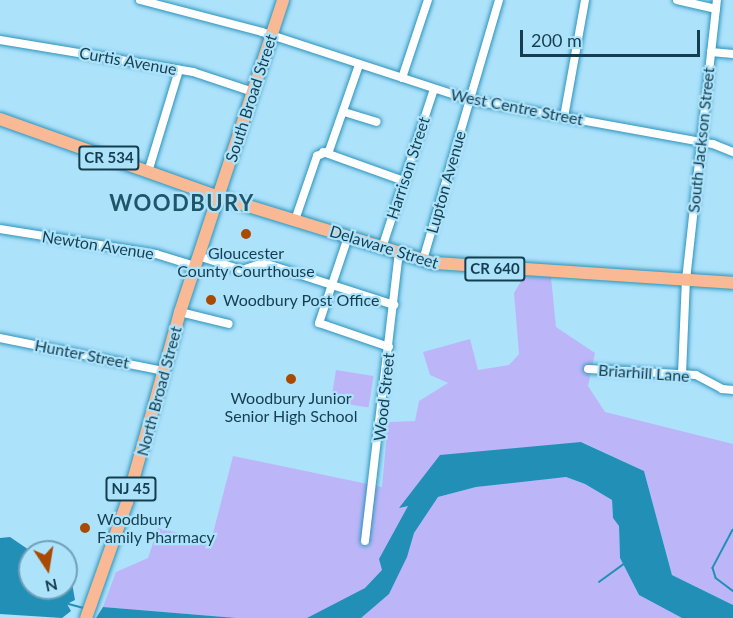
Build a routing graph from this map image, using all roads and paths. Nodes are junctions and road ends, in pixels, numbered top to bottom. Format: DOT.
graph roads {
  1 [pos="140,0"];
  2 [pos="283,0"];
  3 [pos="428,0"];
  4 [pos="499,0"];
  5 [pos="585,0"];
  6 [pos="676,0"];
  7 [pos="716,4"];
  8 [pos="271,36"];
  9 [pos="0,40"];
  10 [pos="711,52"];
  11 [pos="733,54"];
  12 [pos="359,65"];
  13 [pos="179,70"];
  14 [pos="402,78"];
  15 [pos="434,89"];
  16 [pos="253,92"];
  17 [pos="470,100"];
  18 [pos="344,112"];
  19 [pos="564,117"];
  20 [pos="0,119"];
  21 [pos="376,122"];
  22 [pos="701,142"];
  23 [pos="323,152"];
  24 [pos="733,152"];
  25 [pos="148,172"];
  26 [pos="404,181"];
  27 [pos="219,197"];
  28 [pos="295,220"];
  29 [pos="0,229"];
  30 [pos="348,237"];
  31 [pos="382,248"];
  32 [pos="399,253"];
  33 [pos="423,260"];
  34 [pos="197,261"];
  35 [pos="686,280"];
  36 [pos="733,283"];
  37 [pos="331,285"];
  38 [pos="394,305"];
  39 [pos="180,312"];
  40 [pos="229,324"];
  41 [pos="0,338"];
  42 [pos="389,347"];
  43 [pos="588,369"];
  44 [pos="163,371"];
  45 [pos="682,374"];
  46 [pos="733,390"];
  47 [pos="365,541"];
  48 [pos="86,618"];
  1 -- 8 [label="street, West Centre Street"];
  2 -- 8 [label="main road, South Broad Street / NJ 45"];
  3 -- 14 [label="street"];
  4 -- 17 [label="street, Lupton Avenue"];
  5 -- 19 [label="street"];
  6 -- 7 [label="street"];
  7 -- 10 [label="street, South Jackson Street"];
  8 -- 12 [label="street, West Centre Street"];
  8 -- 16 [label="main road, South Broad Street / NJ 45"];
  9 -- 13 [label="street, Curtis Avenue"];
  10 -- 11 [label="street"];
  10 -- 22 [label="street, South Jackson Street"];
  12 -- 14 [label="street, West Centre Street"];
  12 -- 18 [label="street"];
  13 -- 16 [label="street, Curtis Avenue"];
  13 -- 25 [label="street"];
  14 -- 15 [label="street, West Centre Street"];
  15 -- 17 [label="street, West Centre Street"];
  15 -- 26 [label="street, Harrison Street"];
  16 -- 27 [label="main road, South Broad Street / NJ 45"];
  17 -- 19 [label="street, West Centre Street"];
  17 -- 33 [label="street, Lupton Avenue"];
  18 -- 21 [label="street"];
  18 -- 23 [label="street"];
  19 -- 22 [label="street, West Centre Street"];
  20 -- 25 [label="main road, CR 534"];
  22 -- 24 [label="street, West Centre Street"];
  22 -- 35 [label="street, South Jackson Street"];
  23 -- 26 [label="street"];
  23 -- 28 [label="street"];
  25 -- 27 [label="main road, CR 534"];
  26 -- 31 [label="street, Harrison Street"];
  27 -- 28 [label="main road, Delaware Street / CR 640"];
  27 -- 34 [label="main road, North Broad Street / NJ 45"];
  28 -- 30 [label="main road, Delaware Street / CR 640"];
  29 -- 34 [label="street, Newton Avenue"];
  30 -- 31 [label="main road, Delaware Street / CR 640"];
  30 -- 37 [label="street"];
  31 -- 32 [label="main road, Delaware Street / CR 640"];
  32 -- 33 [label="main road, Delaware Street / CR 640"];
  32 -- 38 [label="street, Wood Street"];
  33 -- 35 [label="main road, Delaware Street / CR 640"];
  34 -- 37 [label="street, Newton Avenue"];
  34 -- 39 [label="main road, North Broad Street / NJ 45"];
  35 -- 36 [label="main road, Delaware Street / CR 640"];
  35 -- 45 [label="street, South Jackson Street"];
  37 -- 38 [label="street, Newton Avenue"];
  37 -- 42 [label="street"];
  38 -- 42 [label="street, Wood Street"];
  39 -- 40 [label="street"];
  39 -- 44 [label="main road, North Broad Street / NJ 45"];
  41 -- 44 [label="street, Hunter Street"];
  42 -- 47 [label="street, Wood Street"];
  43 -- 45 [label="street, Briarhill Lane"];
  44 -- 48 [label="main road, North Broad Street / NJ 45"];
  45 -- 46 [label="street, Briarhill Lane"];
}
